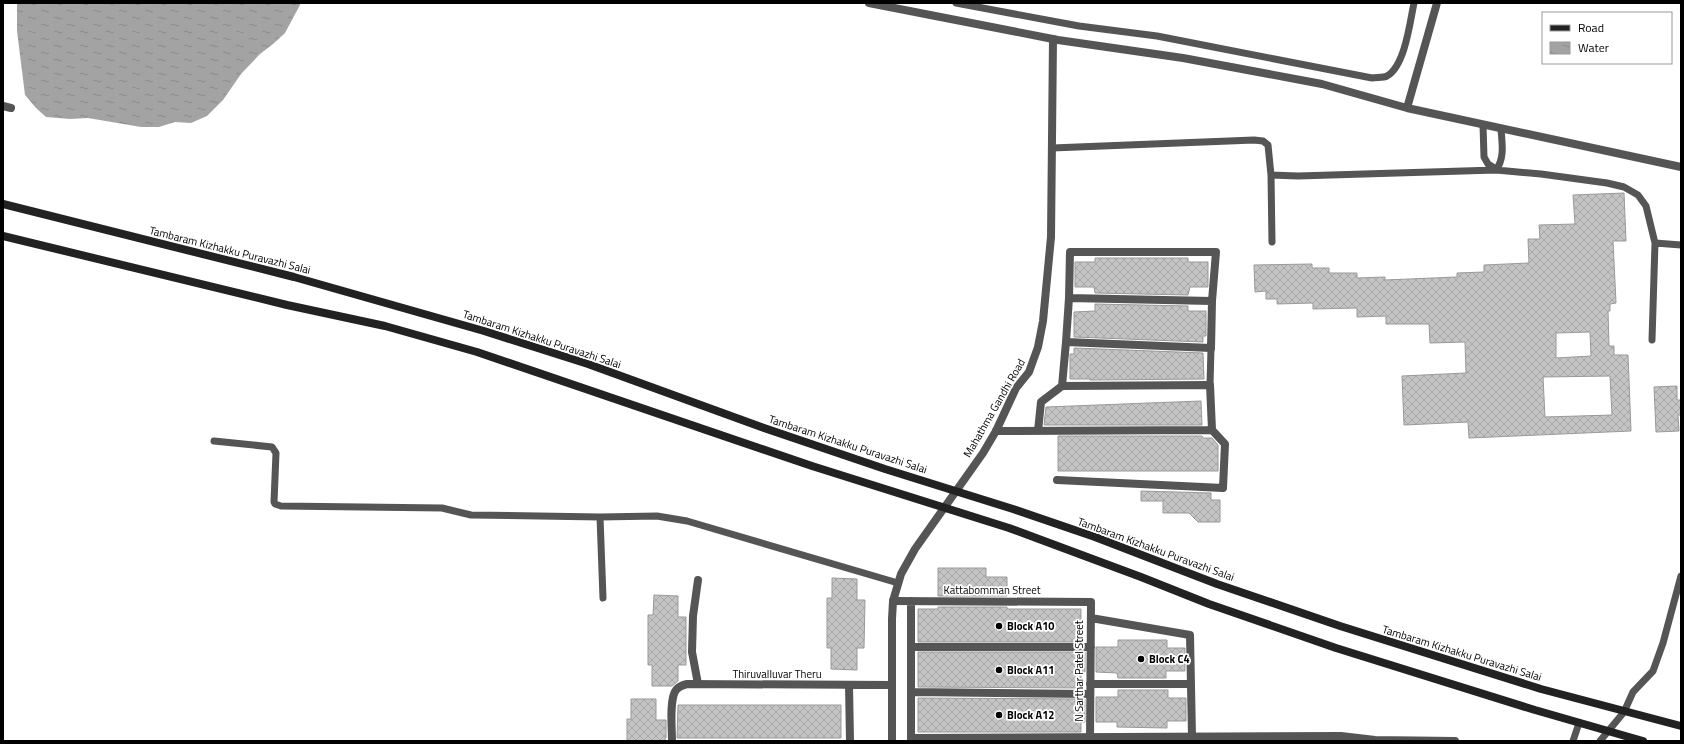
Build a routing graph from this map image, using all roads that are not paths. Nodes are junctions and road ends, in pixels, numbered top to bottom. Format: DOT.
graph roads {
  1 [pos="869,3"];
  2 [pos="956,3"];
  3 [pos="1414,3"];
  4 [pos="1438,3"];
  5 [pos="1052,39"];
  6 [pos="1407,108"];
  7 [pos="1483,125"];
  8 [pos="1501,129"];
  9 [pos="1052,148"];
  10 [pos="1681,167"];
  11 [pos="1496,170"];
  12 [pos="1271,175"];
  13 [pos="3,204"];
  14 [pos="3,236"];
  15 [pos="1272,242"];
  16 [pos="1655,243"];
  17 [pos="1681,245"];
  18 [pos="1069,298"];
  19 [pos="1212,301"];
  20 [pos="1652,340"];
  21 [pos="1066,342"];
  22 [pos="1211,348"];
  23 [pos="1210,385"];
  24 [pos="1062,386"];
  25 [pos="1212,430"];
  26 [pos="996,431"];
  27 [pos="1038,431"];
  28 [pos="214,441"];
  29 [pos="1058,480"];
  30 [pos="957,491"];
  31 [pos="944,508"];
  32 [pos="600,517"];
  33 [pos="1681,576"];
  34 [pos="698,580"];
  35 [pos="898,583"];
  36 [pos="603,598"];
  37 [pos="893,601"];
  38 [pos="911,601"];
  39 [pos="1091,602"];
  40 [pos="1091,618"];
  41 [pos="911,647"];
  42 [pos="1090,647"];
  43 [pos="698,684"];
  44 [pos="1090,684"];
  45 [pos="1191,684"];
  46 [pos="849,685"];
  47 [pos="892,685"];
  48 [pos="911,692"];
  49 [pos="1090,694"];
  50 [pos="1624,712"];
  51 [pos="1579,724"];
  52 [pos="1681,726"];
  53 [pos="1607,731"];
  54 [pos="1192,737"];
  55 [pos="912,739"];
  56 [pos="1090,739"];
  57 [pos="1274,739"];
  58 [pos="672,741"];
  59 [pos="850,741"];
  60 [pos="892,741"];
  61 [pos="1455,741"];
  62 [pos="1574,741"];
  63 [pos="1600,741"];
  64 [pos="1643,741"];
  1 -- 5 [label="street"];
  2 -- 3 [label="lane"];
  4 -- 6 [label="street"];
  5 -- 6 [label="street"];
  5 -- 9 [label="street, Mahathma Gandhi Road"];
  6 -- 7 [label="street"];
  7 -- 8 [label="street"];
  7 -- 11 [label="lane"];
  8 -- 10 [label="street"];
  8 -- 11 [label="lane"];
  9 -- 12 [label="lane"];
  9 -- 26 [label="street, Mahathma Gandhi Road"];
  11 -- 12 [label="lane"];
  11 -- 16 [label="lane"];
  12 -- 15 [label="lane"];
  13 -- 30 [label="main road, Tambaram Kizhakku Puravazhi Salai"];
  14 -- 31 [label="main road"];
  16 -- 17 [label="lane"];
  16 -- 20 [label="lane"];
  18 -- 19 [label="street"];
  18 -- 19 [label="street"];
  18 -- 21 [label="street"];
  19 -- 22 [label="street"];
  21 -- 22 [label="street"];
  21 -- 24 [label="street"];
  22 -- 23 [label="lane"];
  23 -- 24 [label="street"];
  23 -- 25 [label="street"];
  24 -- 27 [label="street"];
  25 -- 27 [label="street"];
  25 -- 29 [label="street"];
  26 -- 27 [label="street"];
  26 -- 30 [label="street, Mahathma Gandhi Road"];
  28 -- 32 [label="lane"];
  30 -- 31 [label="street, Mahathma Gandhi Road"];
  30 -- 50 [label="main road, Tambaram Kizhakku Puravazhi Salai"];
  31 -- 35 [label="street, Mahathma Gandhi Road"];
  31 -- 51 [label="main road"];
  32 -- 35 [label="lane"];
  32 -- 36 [label="lane"];
  33 -- 50 [label="lane"];
  34 -- 43 [label="street"];
  35 -- 37 [label="street, Mahathma Gandhi Road"];
  37 -- 38 [label="street, Kattabomman Street"];
  37 -- 47 [label="street, Mahathma Gandhi Road"];
  38 -- 39 [label="street, Kattabomman Street"];
  38 -- 41 [label="street"];
  39 -- 40 [label="street, N Sarthar Patel Street"];
  40 -- 42 [label="street, N Sarthar Patel Street"];
  40 -- 45 [label="street"];
  41 -- 42 [label="street"];
  41 -- 48 [label="street"];
  42 -- 44 [label="street, N Sarthar Patel Street"];
  43 -- 46 [label="street, Thiruvalluvar Theru"];
  43 -- 58 [label="street, Thiruvalluvar Theru"];
  44 -- 45 [label="street"];
  44 -- 49 [label="street, N Sarthar Patel Street"];
  45 -- 54 [label="street"];
  46 -- 47 [label="street, Thiruvalluvar Theru"];
  46 -- 59 [label="street"];
  47 -- 60 [label="street, Mahathma Gandhi Road"];
  48 -- 49 [label="street"];
  48 -- 55 [label="street"];
  49 -- 56 [label="street, N Sarthar Patel Street"];
  50 -- 52 [label="main road, Tambaram Kizhakku Puravazhi Salai"];
  50 -- 53 [label="lane"];
  51 -- 53 [label="main road"];
  51 -- 62 [label="lane"];
  53 -- 63 [label="lane"];
  53 -- 64 [label="main road"];
  54 -- 56 [label="street"];
  54 -- 57 [label="street"];
  55 -- 56 [label="street"];
  57 -- 61 [label="street"];
}
